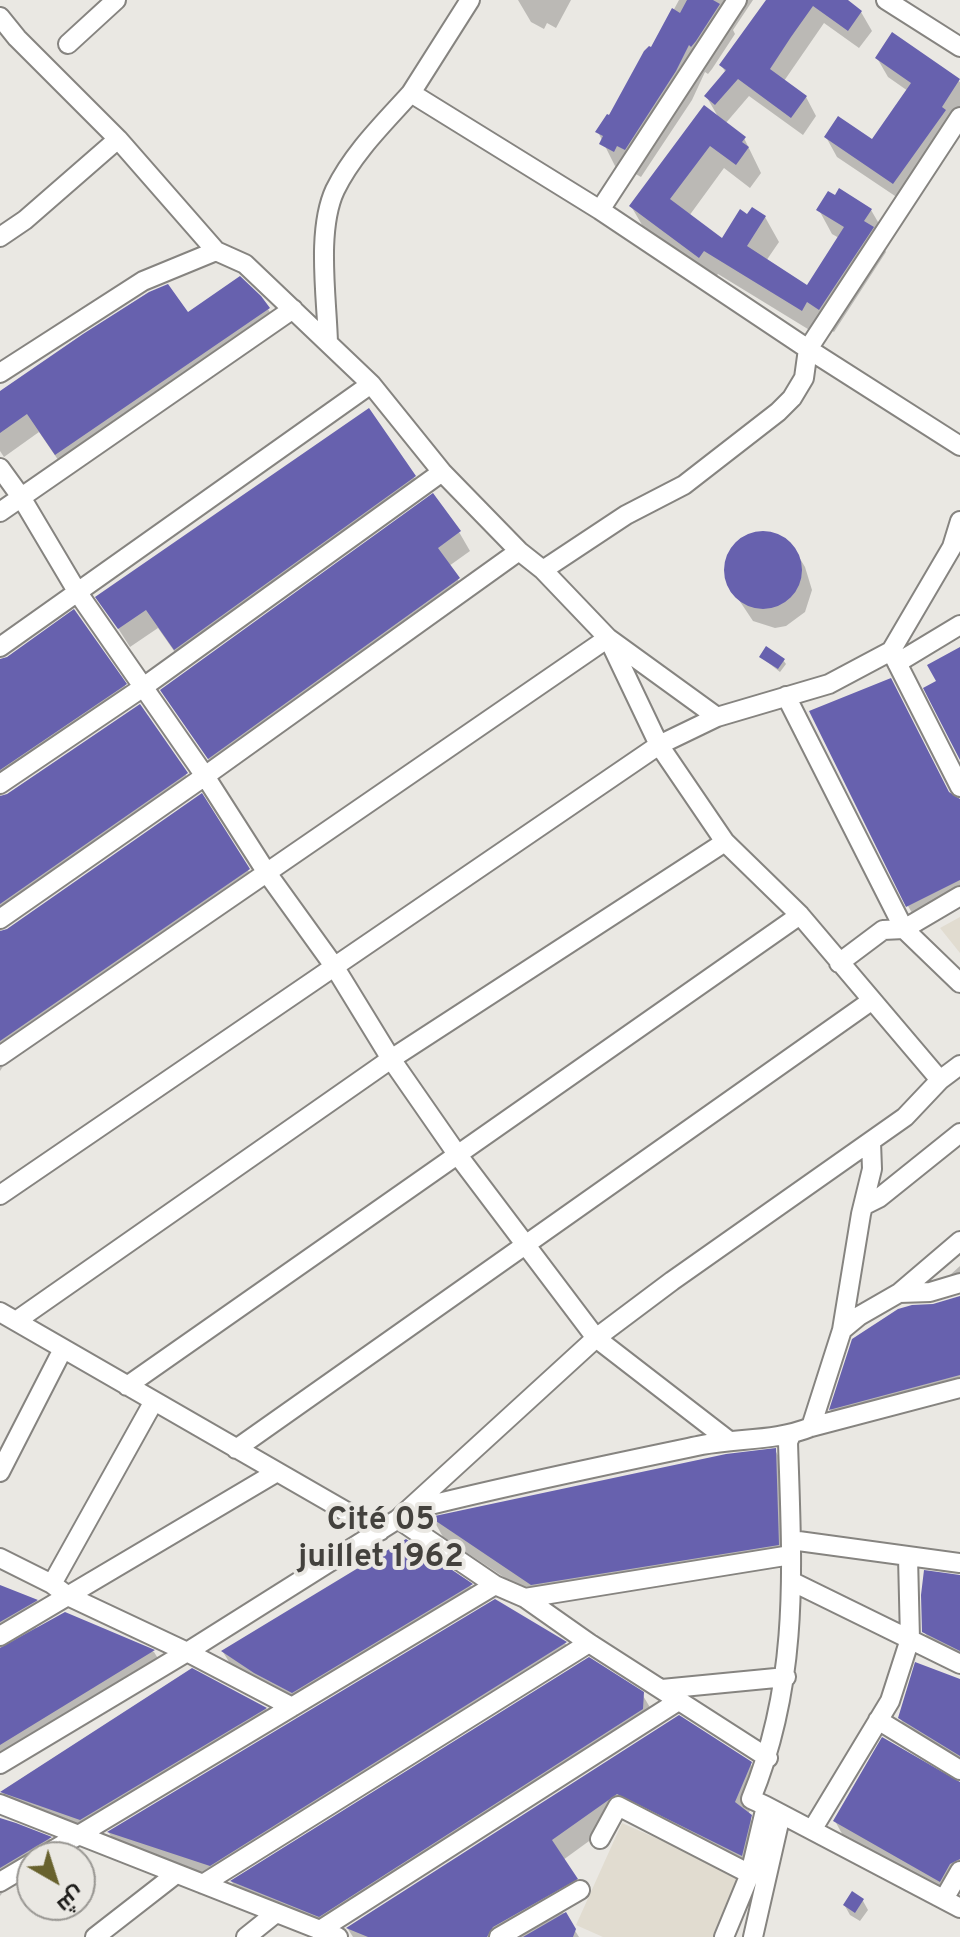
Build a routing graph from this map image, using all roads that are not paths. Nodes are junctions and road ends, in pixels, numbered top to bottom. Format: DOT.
graph roads {
  1 [pos="116,0"];
  2 [pos="470,0"];
  3 [pos="737,0"];
  4 [pos="886,0"];
  5 [pos="0,17"];
  6 [pos="68,44"];
  7 [pos="960,47"];
  8 [pos="411,93"];
  9 [pos="960,117"];
  10 [pos="118,139"];
  11 [pos="600,210"];
  12 [pos="0,237"];
  13 [pos="216,251"];
  14 [pos="293,309"];
  15 [pos="328,343"];
  16 [pos="808,349"];
  17 [pos="0,373"];
  18 [pos="371,384"];
  19 [pos="960,446"];
  20 [pos="0,468"];
  21 [pos="442,472"];
  22 [pos="21,497"];
  23 [pos="0,512"];
  24 [pos="960,521"];
  25 [pos="519,551"];
  26 [pos="956,555"];
  27 [pos="543,570"];
  28 [pos="78,593"];
  29 [pos="960,625"];
  30 [pos="608,638"];
  31 [pos="0,647"];
  32 [pos="894,657"];
  33 [pos="142,688"];
  34 [pos="786,696"];
  35 [pos="717,717"];
  36 [pos="659,745"];
  37 [pos="205,776"];
  38 [pos="0,784"];
  39 [pos="960,787"];
  40 [pos="725,842"];
  41 [pos="267,873"];
  42 [pos="960,896"];
  43 [pos="800,915"];
  44 [pos="0,919"];
  45 [pos="904,929"];
  46 [pos="839,963"];
  47 [pos="334,966"];
  48 [pos="960,983"];
  49 [pos="871,1001"];
  50 [pos="0,1056"];
  51 [pos="391,1059"];
  52 [pos="960,1065"];
  53 [pos="940,1080"];
  54 [pos="960,1133"];
  55 [pos="871,1142"];
  56 [pos="457,1154"];
  57 [pos="0,1195"];
  58 [pos="865,1205"];
  59 [pos="960,1241"];
  60 [pos="527,1244"];
  61 [pos="960,1283"];
  62 [pos="899,1293"];
  63 [pos="8,1317"];
  64 [pos="842,1330"];
  65 [pos="596,1338"];
  66 [pos="63,1349"];
  67 [pos="127,1386"];
  68 [pos="960,1388"];
  69 [pos="154,1401"];
  70 [pos="811,1427"];
  71 [pos="791,1435"];
  72 [pos="728,1440"];
  73 [pos="236,1449"];
  74 [pos="0,1472"];
  75 [pos="277,1472"];
  76 [pos="405,1515"];
  77 [pos="380,1531"];
  78 [pos="791,1547"];
  79 [pos="908,1557"];
  80 [pos="0,1558"];
  81 [pos="960,1563"];
  82 [pos="793,1582"];
  83 [pos="52,1584"];
  84 [pos="495,1585"];
  85 [pos="68,1596"];
  86 [pos="525,1598"];
  87 [pos="0,1636"];
  88 [pos="910,1639"];
  89 [pos="589,1643"];
  90 [pos="187,1652"];
  91 [pos="960,1664"];
  92 [pos="786,1677"];
  93 [pos="662,1689"];
  94 [pos="680,1700"];
  95 [pos="292,1707"];
  96 [pos="878,1720"];
  97 [pos="768,1758"];
  98 [pos="0,1764"];
  99 [pos="960,1770"];
  100 [pos="0,1804"];
  101 [pos="773,1810"];
  102 [pos="812,1830"];
  103 [pos="80,1834"];
  104 [pos="600,1839"];
  105 [pos="68,1841"];
  106 [pos="960,1871"];
  107 [pos="176,1874"];
  108 [pos="750,1874"];
  109 [pos="203,1884"];
  110 [pos="580,1890"];
  111 [pos="952,1903"];
  112 [pos="276,1913"];
  113 [pos="329,1934"];
  114 [pos="95,1937"];
  115 [pos="246,1937"];
  116 [pos="499,1937"];
  117 [pos="724,1937"];
  118 [pos="753,1937"];
  1 -- 6 [label="street"];
  2 -- 8 [label="street"];
  3 -- 11 [label="street"];
  4 -- 7 [label="street"];
  5 -- 10 [label="street"];
  8 -- 11 [label="street"];
  8 -- 15 [label="street"];
  9 -- 16 [label="street"];
  10 -- 12 [label="street"];
  10 -- 13 [label="street"];
  11 -- 16 [label="street"];
  13 -- 14 [label="street"];
  13 -- 17 [label="street"];
  14 -- 15 [label="street"];
  14 -- 22 [label="street"];
  15 -- 18 [label="street"];
  16 -- 19 [label="street"];
  16 -- 27 [label="street"];
  18 -- 21 [label="street"];
  18 -- 28 [label="street"];
  20 -- 22 [label="street"];
  21 -- 25 [label="street"];
  21 -- 33 [label="street"];
  22 -- 23 [label="street"];
  22 -- 28 [label="street"];
  24 -- 26 [label="street"];
  25 -- 27 [label="street"];
  25 -- 37 [label="street"];
  26 -- 32 [label="street"];
  27 -- 30 [label="street"];
  28 -- 31 [label="street"];
  28 -- 33 [label="street"];
  29 -- 32 [label="street"];
  30 -- 35 [label="street"];
  30 -- 36 [label="street"];
  30 -- 41 [label="street"];
  32 -- 34 [label="street"];
  32 -- 39 [label="street"];
  33 -- 37 [label="street"];
  33 -- 38 [label="street"];
  34 -- 35 [label="street"];
  34 -- 45 [label="street"];
  35 -- 36 [label="street"];
  36 -- 40 [label="street"];
  36 -- 47 [label="street"];
  37 -- 41 [label="street"];
  37 -- 44 [label="street"];
  40 -- 43 [label="street"];
  40 -- 51 [label="street"];
  41 -- 47 [label="street"];
  41 -- 50 [label="street"];
  42 -- 45 [label="street"];
  43 -- 46 [label="street"];
  43 -- 56 [label="street"];
  45 -- 46 [label="street"];
  45 -- 48 [label="street"];
  46 -- 49 [label="street"];
  47 -- 51 [label="street"];
  47 -- 57 [label="street"];
  49 -- 53 [label="street"];
  49 -- 60 [label="street"];
  51 -- 56 [label="street"];
  51 -- 63 [label="street"];
  52 -- 53 [label="street"];
  53 -- 55 [label="street"];
  54 -- 58 [label="street"];
  55 -- 58 [label="street"];
  55 -- 65 [label="street"];
  56 -- 60 [label="street"];
  56 -- 67 [label="street"];
  58 -- 64 [label="street"];
  59 -- 62 [label="street"];
  60 -- 65 [label="street"];
  60 -- 73 [label="street"];
  61 -- 62 [label="street"];
  62 -- 64 [label="street"];
  63 -- 66 [label="street"];
  64 -- 70 [label="street"];
  65 -- 72 [label="street"];
  65 -- 76 [label="street"];
  66 -- 67 [label="street"];
  66 -- 74 [label="street"];
  67 -- 69 [label="street"];
  68 -- 70 [label="street"];
  69 -- 73 [label="street"];
  69 -- 83 [label="street"];
  70 -- 71 [label="street"];
  71 -- 72 [label="street"];
  71 -- 78 [label="street"];
  72 -- 76 [label="street"];
  73 -- 75 [label="street"];
  75 -- 77 [label="street"];
  75 -- 85 [label="street"];
  76 -- 77 [label="street"];
  76 -- 84 [label="street"];
  77 -- 90 [label="street"];
  78 -- 79 [label="street"];
  78 -- 82 [label="street"];
  78 -- 86 [label="street"];
  79 -- 81 [label="street"];
  79 -- 88 [label="street"];
  80 -- 83 [label="street"];
  82 -- 88 [label="street"];
  82 -- 92 [label="street"];
  83 -- 85 [label="street"];
  84 -- 86 [label="street"];
  84 -- 95 [label="street"];
  85 -- 87 [label="street"];
  85 -- 90 [label="street"];
  86 -- 89 [label="street"];
  88 -- 91 [label="street"];
  88 -- 96 [label="street"];
  89 -- 93 [label="street"];
  89 -- 109 [label="street"];
  90 -- 95 [label="street"];
  90 -- 98 [label="street"];
  92 -- 93 [label="street"];
  92 -- 97 [label="street"];
  93 -- 94 [label="street"];
  94 -- 97 [label="street"];
  94 -- 113 [label="street"];
  95 -- 103 [label="street"];
  96 -- 99 [label="street"];
  96 -- 102 [label="street"];
  97 -- 101 [label="street"];
  100 -- 103 [label="street"];
  101 -- 102 [label="street"];
  101 -- 108 [label="street"];
  101 -- 118 [label="street"];
  102 -- 111 [label="street"];
  103 -- 105 [label="street"];
  103 -- 107 [label="street"];
  104 -- 108 [label="street"];
  106 -- 111 [label="street"];
  107 -- 109 [label="street"];
  107 -- 114 [label="street"];
  108 -- 117 [label="street"];
  109 -- 112 [label="street"];
  110 -- 116 [label="street"];
  112 -- 113 [label="street"];
  112 -- 115 [label="street"];
}
